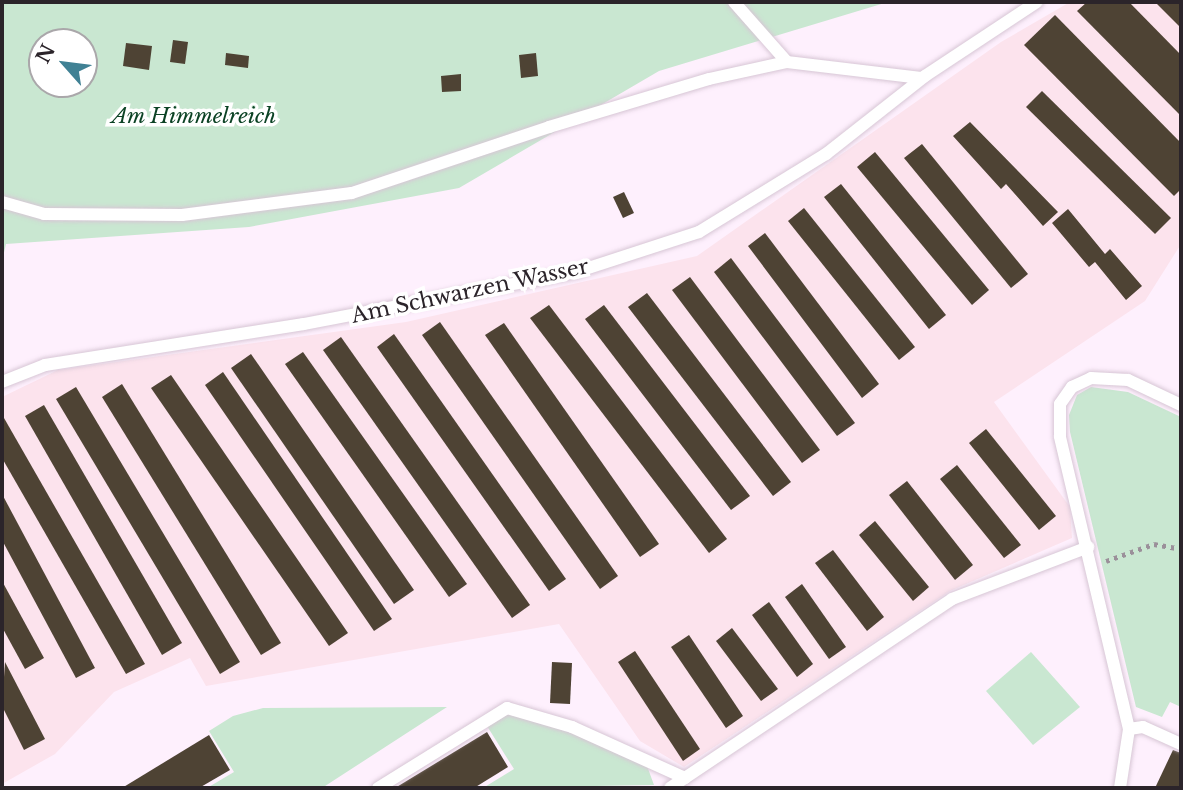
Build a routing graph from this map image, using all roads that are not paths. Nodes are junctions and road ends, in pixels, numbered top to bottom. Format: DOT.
graph roads {
  1 [pos="734,2"];
  2 [pos="1037,2"];
  3 [pos="787,62"];
  4 [pos="922,78"];
  5 [pos="2,202"];
  6 [pos="2,382"];
  7 [pos="1181,405"];
  8 [pos="1088,547"];
  9 [pos="1129,729"];
  10 [pos="1181,744"];
  11 [pos="685,778"];
  12 [pos="378,788"];
  13 [pos="670,788"];
  14 [pos="1119,788"];
  1 -- 3 [label="lane"];
  2 -- 4 [label="lane, Am Schwarzen Wasser"];
  3 -- 4 [label="lane"];
  3 -- 5 [label="lane"];
  4 -- 6 [label="lane, Am Schwarzen Wasser"];
  7 -- 8 [label="lane"];
  8 -- 9 [label="lane"];
  8 -- 11 [label="lane"];
  9 -- 10 [label="lane"];
  9 -- 14 [label="lane"];
  11 -- 12 [label="lane"];
  11 -- 13 [label="lane"];
}
